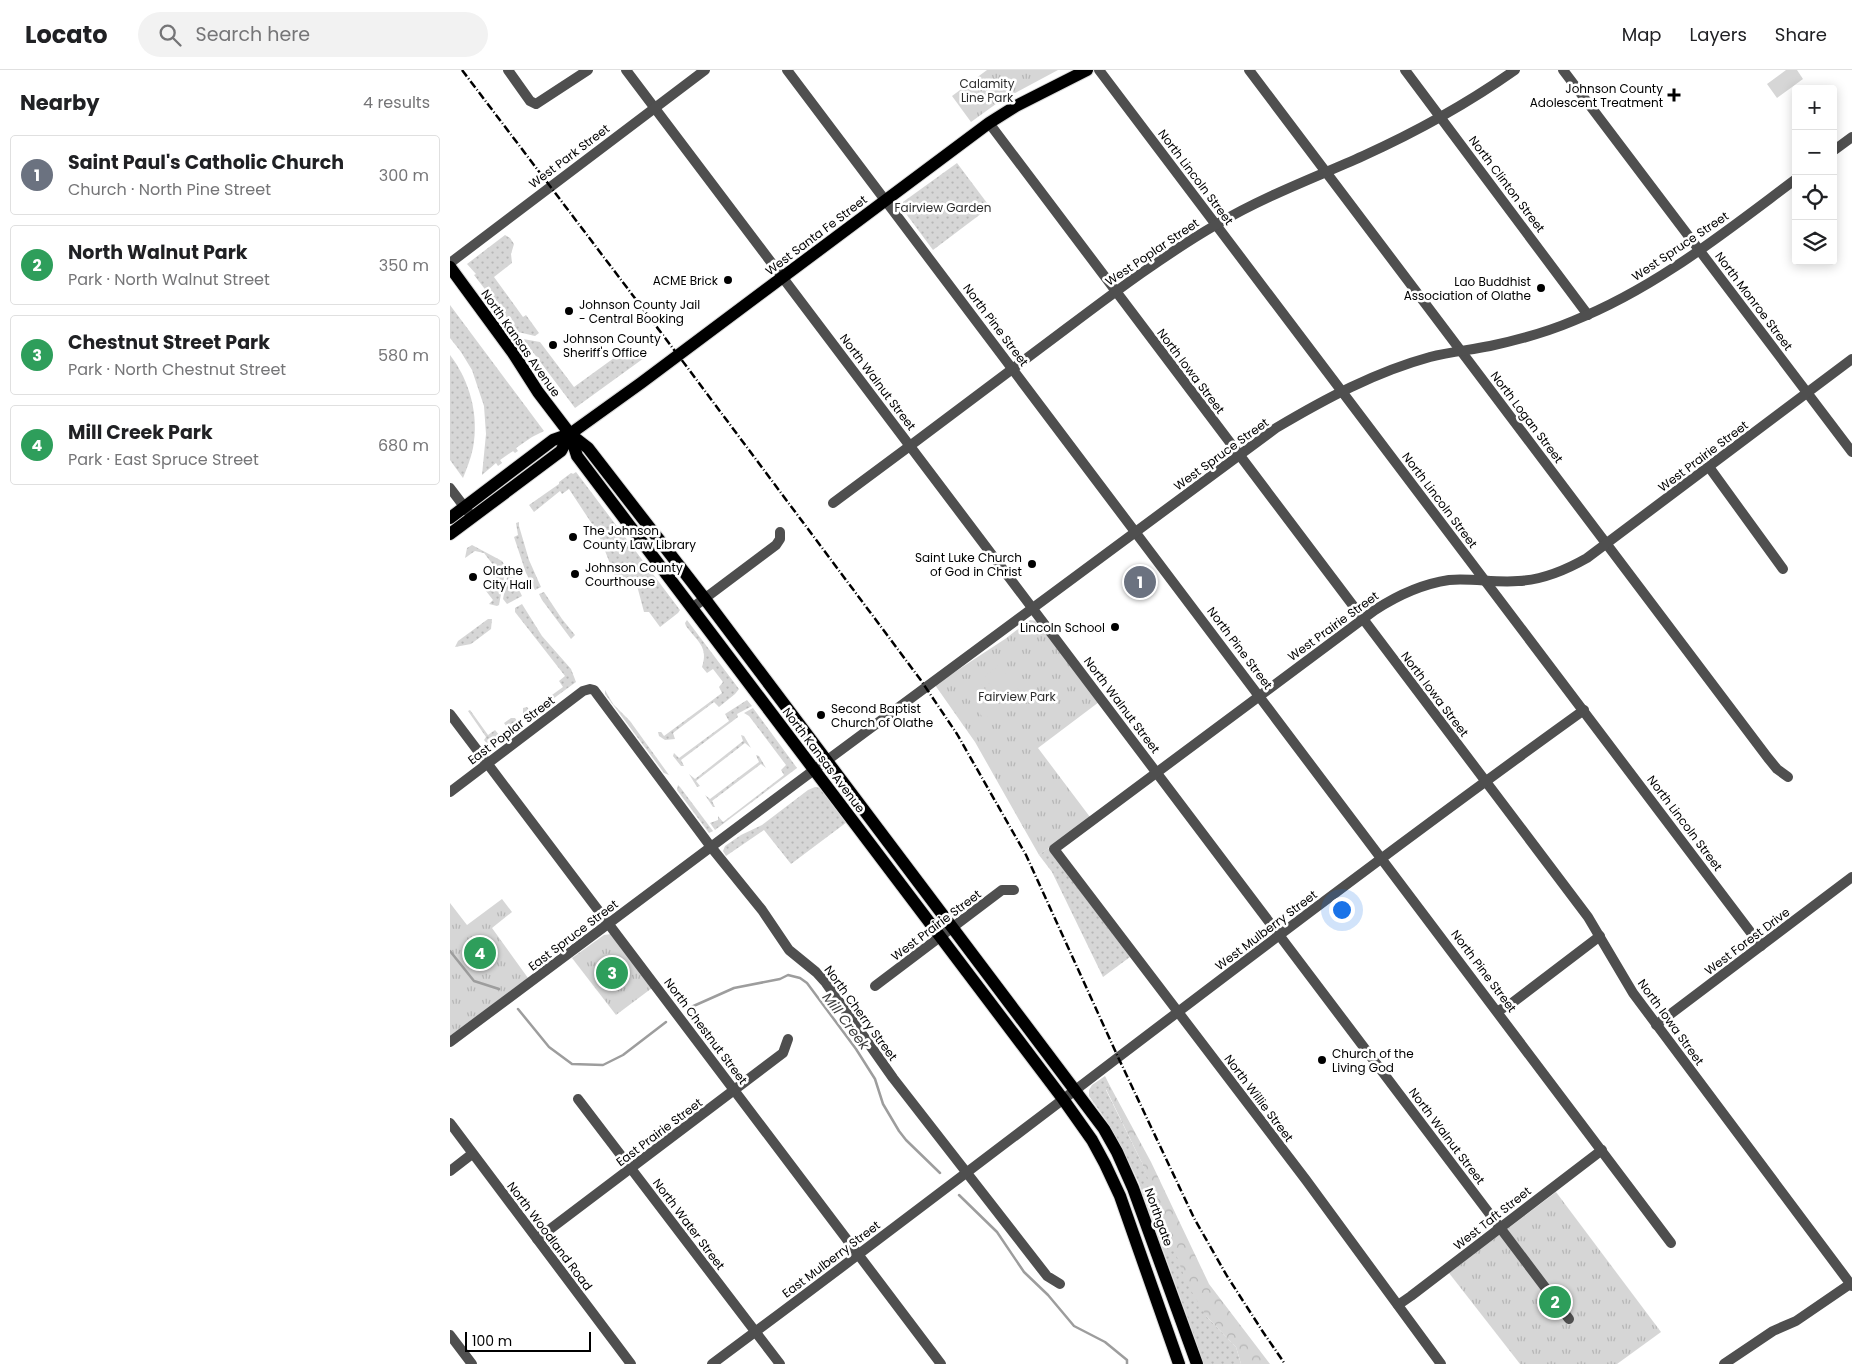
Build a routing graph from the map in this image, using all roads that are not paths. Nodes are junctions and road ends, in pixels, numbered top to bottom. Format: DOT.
graph roads {
  1 [pos="508,70"];
  2 [pos="588,70"];
  3 [pos="626,70"];
  4 [pos="705,70"];
  5 [pos="787,70"];
  6 [pos="1087,70"];
  7 [pos="1099,70"];
  8 [pos="1249,70"];
  9 [pos="1405,70"];
  10 [pos="1515,70"];
  11 [pos="1563,70"];
  12 [pos="655,107"];
  13 [pos="1441,117"];
  14 [pos="989,123"];
  15 [pos="1852,137"];
  16 [pos="1837,148"];
  17 [pos="1325,171"];
  18 [pos="1792,182"];
  19 [pos="885,200"];
  20 [pos="1216,224"];
  21 [pos="1699,250"];
  22 [pos="450,263"];
  23 [pos="450,268"];
  24 [pos="783,278"];
  25 [pos="1116,292"];
  26 [pos="1588,315"];
  27 [pos="1461,351"];
  28 [pos="1852,359"];
  29 [pos="1013,369"];
  30 [pos="1343,392"];
  31 [pos="1807,393"];
  32 [pos="570,434"];
  33 [pos="910,446"];
  34 [pos="1852,452"];
  35 [pos="1239,454"];
  36 [pos="1709,467"];
  37 [pos="450,488"];
  38 [pos="833,504"];
  39 [pos="464,507"];
  40 [pos="472,517"];
  41 [pos="450,518"];
  42 [pos="1136,531"];
  43 [pos="780,532"];
  44 [pos="450,534"];
  45 [pos="1607,544"];
  46 [pos="1783,569"];
  47 [pos="1485,580"];
  48 [pos="705,599"];
  49 [pos="692,608"];
  50 [pos="1033,608"];
  51 [pos="1362,619"];
  52 [pos="587,689"];
  53 [pos="1260,696"];
  54 [pos="1584,710"];
  55 [pos="450,714"];
  56 [pos="827,760"];
  57 [pos="488,764"];
  58 [pos="814,770"];
  59 [pos="1157,772"];
  60 [pos="1788,777"];
  61 [pos="1485,781"];
  62 [pos="450,792"];
  63 [pos="711,847"];
  64 [pos="1054,850"];
  65 [pos="1383,858"];
  66 [pos="1852,877"];
  67 [pos="1014,890"];
  68 [pos="609,924"];
  69 [pos="953,928"];
  70 [pos="1280,935"];
  71 [pos="1600,936"];
  72 [pos="940,937"];
  73 [pos="1761,946"];
  74 [pos="875,986"];
  75 [pos="1498,1011"];
  76 [pos="1178,1013"];
  77 [pos="1656,1025"];
  78 [pos="788,1040"];
  79 [pos="450,1042"];
  80 [pos="1075,1090"];
  81 [pos="735,1091"];
  82 [pos="578,1099"];
  83 [pos="1063,1099"];
  84 [pos="450,1123"];
  85 [pos="1602,1150"];
  86 [pos="472,1154"];
  87 [pos="632,1169"];
  88 [pos="450,1172"];
  89 [pos="965,1173"];
  90 [pos="1500,1228"];
  91 [pos="537,1240"];
  92 [pos="1672,1243"];
  93 [pos="858,1254"];
  94 [pos="1060,1284"];
  95 [pos="1851,1285"];
  96 [pos="1398,1305"];
  97 [pos="1569,1319"];
  98 [pos="755,1332"];
  99 [pos="450,1335"];
  100 [pos="472,1364"];
  101 [pos="631,1364"];
  102 [pos="712,1364"];
  103 [pos="780,1364"];
  104 [pos="941,1364"];
  105 [pos="1179,1364"];
  106 [pos="1196,1364"];
  107 [pos="1441,1364"];
  108 [pos="1724,1364"];
  1 -- 2 [label="street"];
  3 -- 12 [label="street, North Walnut Street"];
  4 -- 12 [label="street, West Park Street"];
  5 -- 19 [label="street, North Pine Street"];
  6 -- 14 [label="main road, West Santa Fe Street"];
  7 -- 20 [label="street, North Lincoln Street"];
  8 -- 17 [label="street, North Logan Street"];
  9 -- 13 [label="street, North Clinton Street"];
  10 -- 13 [label="street, West Poplar Street"];
  11 -- 21 [label="street, North Monroe Street"];
  12 -- 22 [label="street, West Park Street"];
  12 -- 24 [label="street, North Walnut Street"];
  13 -- 17 [label="street, West Poplar Street"];
  13 -- 26 [label="street, North Clinton Street"];
  14 -- 19 [label="main road, West Santa Fe Street"];
  14 -- 25 [label="street, North Iowa Street"];
  15 -- 16 [label="street"];
  17 -- 20 [label="street, West Poplar Street"];
  17 -- 27 [label="street, North Logan Street"];
  18 -- 21 [label="street, West Spruce Street"];
  19 -- 24 [label="main road, West Santa Fe Street"];
  19 -- 29 [label="street, North Pine Street"];
  20 -- 25 [label="street, West Poplar Street"];
  20 -- 30 [label="street, North Lincoln Street"];
  21 -- 26 [label="street, West Spruce Street"];
  21 -- 31 [label="street, North Monroe Street"];
  23 -- 32 [label="main road, North Kansas Avenue"];
  24 -- 32 [label="main road, West Santa Fe Street"];
  24 -- 33 [label="street, North Walnut Street"];
  25 -- 29 [label="street, West Poplar Street"];
  25 -- 35 [label="street, North Iowa Street"];
  26 -- 27 [label="street, West Spruce Street"];
  27 -- 30 [label="street, West Spruce Street"];
  27 -- 45 [label="street, North Logan Street"];
  28 -- 31 [label="street, West Prairie Street"];
  29 -- 33 [label="street, West Poplar Street"];
  29 -- 42 [label="street, North Pine Street"];
  30 -- 35 [label="street, West Spruce Street"];
  30 -- 47 [label="street, North Lincoln Street"];
  31 -- 34 [label="street, North Monroe Street"];
  31 -- 36 [label="street, West Prairie Street"];
  32 -- 39 [label="main road, West Santa Fe Street"];
  32 -- 40 [label="main road, West Santa Fe Street"];
  32 -- 48 [label="main road, North Kansas Avenue"];
  32 -- 49 [label="main road, North Kansas Avenue"];
  33 -- 38 [label="street, West Poplar Street"];
  33 -- 50 [label="street, North Walnut Street"];
  35 -- 42 [label="street, West Spruce Street"];
  35 -- 51 [label="street, North Iowa Street"];
  36 -- 45 [label="street, West Prairie Street"];
  36 -- 46 [label="street"];
  37 -- 39 [label="street"];
  39 -- 40 [label="street"];
  39 -- 41 [label="main road, West Santa Fe Street"];
  40 -- 44 [label="main road, West Santa Fe Street"];
  42 -- 50 [label="street, West Spruce Street"];
  42 -- 53 [label="street, North Pine Street"];
  43 -- 48 [label="street"];
  45 -- 47 [label="street, West Prairie Street"];
  45 -- 60 [label="street, North Logan Street"];
  47 -- 51 [label="street, West Prairie Street"];
  47 -- 54 [label="street, North Lincoln Street"];
  48 -- 49 [label="street"];
  48 -- 56 [label="main road, North Kansas Avenue"];
  49 -- 58 [label="main road, North Kansas Avenue"];
  50 -- 56 [label="street, West Spruce Street"];
  50 -- 59 [label="street, North Walnut Street"];
  51 -- 53 [label="street, West Prairie Street"];
  51 -- 61 [label="street, North Iowa Street"];
  52 -- 57 [label="street, East Poplar Street"];
  52 -- 63 [label="street, North Cherry Street"];
  53 -- 59 [label="street, West Prairie Street"];
  53 -- 65 [label="street, North Pine Street"];
  54 -- 61 [label="street, West Mulberry Street"];
  54 -- 73 [label="street, North Lincoln Street"];
  55 -- 57 [label="street, North Chestnut Street"];
  56 -- 58 [label="street, West Spruce Street"];
  56 -- 69 [label="main road, North Kansas Avenue"];
  57 -- 62 [label="street, East Poplar Street"];
  57 -- 68 [label="street, North Chestnut Street"];
  58 -- 63 [label="street, West Spruce Street"];
  58 -- 72 [label="main road, North Kansas Avenue"];
  59 -- 64 [label="street, West Prairie Street"];
  59 -- 70 [label="street, North Walnut Street"];
  61 -- 65 [label="street, West Mulberry Street"];
  61 -- 71 [label="street, North Iowa Street"];
  63 -- 68 [label="street, East Spruce Street"];
  63 -- 89 [label="street, North Cherry Street"];
  64 -- 76 [label="street, North Willie Street"];
  65 -- 70 [label="street, West Mulberry Street"];
  65 -- 75 [label="street, North Pine Street"];
  66 -- 73 [label="street, West Forest Drive"];
  67 -- 69 [label="street, West Prairie Street"];
  68 -- 79 [label="street, East Spruce Street"];
  68 -- 81 [label="street, North Chestnut Street"];
  69 -- 72 [label="street, West Prairie Street"];
  69 -- 80 [label="main road, North Kansas Avenue"];
  70 -- 76 [label="street, West Mulberry Street"];
  70 -- 90 [label="street, North Walnut Street"];
  71 -- 75 [label="street"];
  71 -- 77 [label="street, North Iowa Street"];
  72 -- 74 [label="street, West Prairie Street"];
  72 -- 83 [label="main road, North Kansas Avenue"];
  73 -- 77 [label="street, West Forest Drive"];
  75 -- 85 [label="street, North Pine Street"];
  76 -- 80 [label="street, West Mulberry Street"];
  76 -- 96 [label="street, North Willie Street"];
  77 -- 95 [label="street, North Iowa Street"];
  78 -- 81 [label="street, East Prairie Street"];
  80 -- 83 [label="street, West Mulberry Street"];
  80 -- 106 [label="main road, Northgate"];
  81 -- 87 [label="street, East Prairie Street"];
  81 -- 93 [label="street, North Chestnut Street"];
  82 -- 87 [label="street, North Water Street"];
  83 -- 89 [label="street, West Mulberry Street"];
  83 -- 105 [label="main road"];
  84 -- 86 [label="street, North Woodland Road"];
  85 -- 90 [label="street, West Taft Street"];
  85 -- 92 [label="street, North Pine Street"];
  86 -- 88 [label="street"];
  86 -- 91 [label="street, North Woodland Road"];
  87 -- 91 [label="street, East Prairie Street"];
  87 -- 98 [label="street, North Water Street"];
  89 -- 93 [label="street, East Mulberry Street"];
  89 -- 94 [label="street, North Cherry Street"];
  90 -- 96 [label="street, West Taft Street"];
  90 -- 97 [label="street, North Walnut Street"];
  91 -- 101 [label="street, North Woodland Road"];
  93 -- 98 [label="street, East Mulberry Street"];
  93 -- 104 [label="street, North Chestnut Street"];
  95 -- 108 [label="street"];
  96 -- 107 [label="street, North Willie Street"];
  98 -- 102 [label="street, East Mulberry Street"];
  98 -- 103 [label="street, North Water Street"];
  99 -- 100 [label="street"];
}
